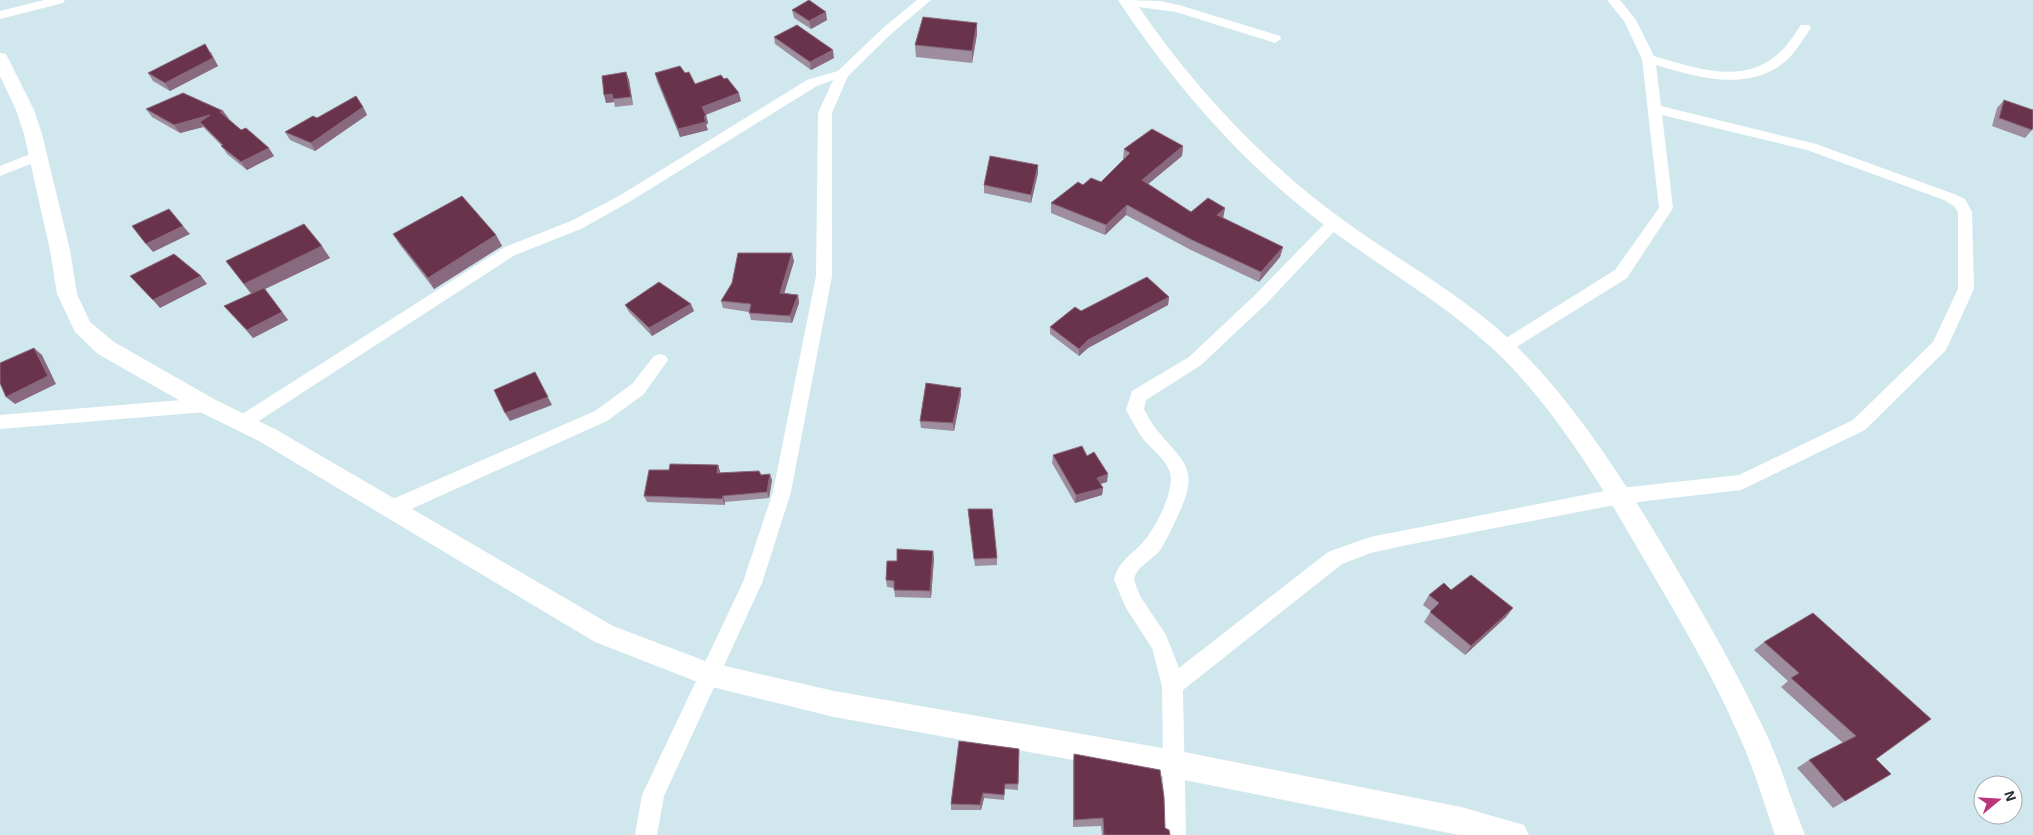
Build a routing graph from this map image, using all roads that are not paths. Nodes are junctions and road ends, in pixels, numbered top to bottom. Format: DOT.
graph roads {
  1 [pos="59,0"];
  2 [pos="925,0"];
  3 [pos="1613,0"];
  4 [pos="1127,1"];
  5 [pos="0,15"];
  6 [pos="1805,28"];
  7 [pos="1275,39"];
  8 [pos="0,58"];
  9 [pos="1649,59"];
  10 [pos="842,74"];
  11 [pos="1656,109"];
  12 [pos="38,156"];
  13 [pos="0,171"];
  14 [pos="1335,222"];
  15 [pos="1504,347"];
  16 [pos="660,360"];
  17 [pos="206,405"];
  18 [pos="0,422"];
  19 [pos="242,423"];
  20 [pos="1620,496"];
  21 [pos="393,508"];
  22 [pos="708,674"];
  23 [pos="1172,686"];
  24 [pos="1174,764"];
  25 [pos="646,835"];
  26 [pos="1175,835"];
  27 [pos="1514,835"];
  28 [pos="1790,835"];
  1 -- 5 [label="street"];
  2 -- 10 [label="street"];
  3 -- 9 [label="street"];
  4 -- 7 [label="street"];
  4 -- 14 [label="street"];
  6 -- 9 [label="street"];
  8 -- 12 [label="street"];
  9 -- 11 [label="street"];
  10 -- 19 [label="street"];
  10 -- 22 [label="street"];
  11 -- 15 [label="street"];
  11 -- 20 [label="street"];
  12 -- 13 [label="street"];
  12 -- 17 [label="street"];
  14 -- 15 [label="street"];
  14 -- 23 [label="street"];
  15 -- 20 [label="street"];
  16 -- 21 [label="street"];
  17 -- 18 [label="street"];
  17 -- 19 [label="street"];
  19 -- 21 [label="street"];
  20 -- 23 [label="street"];
  20 -- 28 [label="street"];
  21 -- 22 [label="street"];
  22 -- 24 [label="street"];
  22 -- 25 [label="street"];
  23 -- 24 [label="street"];
  24 -- 26 [label="street"];
  24 -- 27 [label="street"];
}
